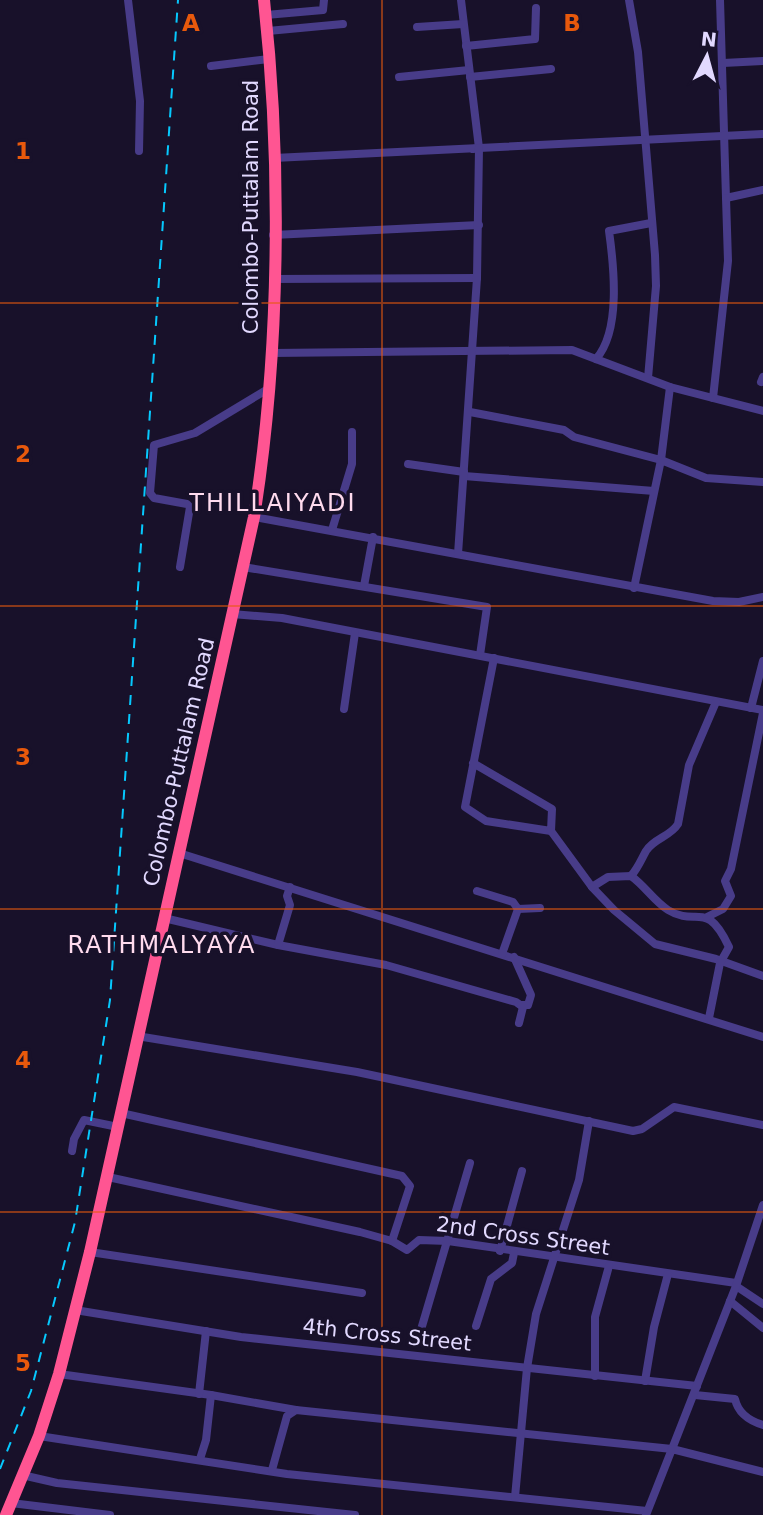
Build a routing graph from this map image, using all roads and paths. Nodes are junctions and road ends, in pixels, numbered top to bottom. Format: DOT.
graph roads {
  1 [pos="128,0"];
  2 [pos="264,0"];
  3 [pos="324,0"];
  4 [pos="461,0"];
  5 [pos="629,0"];
  6 [pos="720,0"];
  7 [pos="536,8"];
  8 [pos="266,15"];
  9 [pos="343,24"];
  10 [pos="463,24"];
  11 [pos="417,27"];
  12 [pos="268,30"];
  13 [pos="466,46"];
  14 [pos="269,59"];
  15 [pos="763,61"];
  16 [pos="723,63"];
  17 [pos="211,66"];
  18 [pos="551,69"];
  19 [pos="469,73"];
  20 [pos="399,77"];
  21 [pos="763,134"];
  22 [pos="725,135"];
  23 [pos="644,140"];
  24 [pos="479,148"];
  25 [pos="139,151"];
  26 [pos="370,153"];
  27 [pos="274,158"];
  28 [pos="763,190"];
  29 [pos="726,198"];
  30 [pos="651,223"];
  31 [pos="479,225"];
  32 [pos="273,235"];
  33 [pos="477,278"];
  34 [pos="273,279"];
  35 [pos="472,352"];
  36 [pos="271,353"];
  37 [pos="596,359"];
  38 [pos="648,378"];
  39 [pos="670,387"];
  40 [pos="268,389"];
  41 [pos="713,398"];
  42 [pos="763,411"];
  43 [pos="470,412"];
  44 [pos="352,432"];
  45 [pos="660,460"];
  46 [pos="408,464"];
  47 [pos="464,474"];
  48 [pos="763,482"];
  49 [pos="654,491"];
  50 [pos="254,517"];
  51 [pos="332,530"];
  52 [pos="373,537"];
  53 [pos="458,554"];
  54 [pos="180,567"];
  55 [pos="243,567"];
  56 [pos="364,586"];
  57 [pos="634,588"];
  58 [pos="763,597"];
  59 [pos="232,614"];
  60 [pos="355,633"];
  61 [pos="480,655"];
  62 [pos="494,658"];
  63 [pos="763,661"];
  64 [pos="761,678"];
  65 [pos="716,702"];
  66 [pos="751,708"];
  67 [pos="344,709"];
  68 [pos="763,712"];
  69 [pos="473,764"];
  70 [pos="551,831"];
  71 [pos="179,853"];
  72 [pos="631,876"];
  73 [pos="290,887"];
  74 [pos="592,887"];
  75 [pos="477,891"];
  76 [pos="540,908"];
  77 [pos="518,909"];
  78 [pos="707,917"];
  79 [pos="164,918"];
  80 [pos="278,945"];
  81 [pos="502,954"];
  82 [pos="514,957"];
  83 [pos="720,963"];
  84 [pos="763,976"];
  85 [pos="521,1005"];
  86 [pos="709,1018"];
  87 [pos="519,1023"];
  88 [pos="137,1036"];
  89 [pos="763,1037"];
  90 [pos="121,1113"];
  91 [pos="589,1121"];
  92 [pos="763,1125"];
  93 [pos="118,1127"];
  94 [pos="72,1151"];
  95 [pos="470,1163"];
  96 [pos="522,1171"];
  97 [pos="108,1177"];
  98 [pos="763,1205"];
  99 [pos="760,1218"];
  100 [pos="392,1241"];
  101 [pos="448,1241"];
  102 [pos="500,1251"];
  103 [pos="90,1252"];
  104 [pos="514,1253"];
  105 [pos="554,1258"];
  106 [pos="610,1266"];
  107 [pos="668,1274"];
  108 [pos="736,1284"];
  109 [pos="362,1293"];
  110 [pos="730,1301"];
  111 [pos="763,1304"];
  112 [pos="75,1310"];
  113 [pos="476,1326"];
  114 [pos="763,1328"];
  115 [pos="206,1331"];
  116 [pos="420,1333"];
  117 [pos="527,1368"];
  118 [pos="59,1374"];
  119 [pos="595,1376"];
  120 [pos="645,1381"];
  121 [pos="696,1390"];
  122 [pos="199,1394"];
  123 [pos="211,1395"];
  124 [pos="296,1410"];
  125 [pos="763,1425"];
  126 [pos="520,1433"];
  127 [pos="39,1436"];
  128 [pos="672,1449"];
  129 [pos="200,1459"];
  130 [pos="272,1470"];
  131 [pos="763,1472"];
  132 [pos="22,1475"];
  133 [pos="515,1497"];
  134 [pos="8,1509"];
  135 [pos="646,1513"];
  136 [pos="110,1515"];
  137 [pos="355,1515"];
  1 -- 25 [label="street"];
  2 -- 8 [label="highway, Colombo-Puttalam Road"];
  3 -- 8 [label="street"];
  4 -- 10 [label="street"];
  5 -- 23 [label="street"];
  6 -- 16 [label="street"];
  7 -- 13 [label="street"];
  8 -- 12 [label="highway, Colombo-Puttalam Road"];
  9 -- 12 [label="street"];
  10 -- 11 [label="street"];
  10 -- 13 [label="street"];
  12 -- 14 [label="highway, Colombo-Puttalam Road"];
  13 -- 19 [label="street"];
  14 -- 17 [label="street"];
  14 -- 27 [label="highway, Colombo-Puttalam Road"];
  15 -- 16 [label="street"];
  16 -- 22 [label="street"];
  18 -- 19 [label="street"];
  19 -- 20 [label="street"];
  19 -- 24 [label="street"];
  21 -- 22 [label="street"];
  22 -- 23 [label="street"];
  22 -- 29 [label="street"];
  23 -- 24 [label="street"];
  23 -- 30 [label="street"];
  24 -- 26 [label="street"];
  24 -- 27 [label="street"];
  24 -- 31 [label="street"];
  27 -- 32 [label="highway, Colombo-Puttalam Road"];
  28 -- 29 [label="street"];
  29 -- 41 [label="street"];
  30 -- 37 [label="street"];
  30 -- 38 [label="street"];
  31 -- 32 [label="street"];
  31 -- 33 [label="street"];
  32 -- 34 [label="highway, Colombo-Puttalam Road"];
  33 -- 34 [label="street"];
  33 -- 35 [label="street"];
  34 -- 36 [label="highway, Colombo-Puttalam Road"];
  35 -- 36 [label="street"];
  35 -- 37 [label="street"];
  35 -- 43 [label="street"];
  36 -- 40 [label="highway, Colombo-Puttalam Road"];
  37 -- 38 [label="street"];
  38 -- 39 [label="street"];
  39 -- 41 [label="street"];
  39 -- 45 [label="street"];
  40 -- 50 [label="highway, Colombo-Puttalam Road"];
  40 -- 54 [label="street"];
  41 -- 42 [label="street"];
  43 -- 45 [label="street"];
  43 -- 47 [label="street"];
  44 -- 51 [label="street"];
  45 -- 48 [label="street"];
  45 -- 49 [label="street"];
  46 -- 47 [label="street"];
  47 -- 49 [label="street"];
  47 -- 53 [label="street"];
  49 -- 57 [label="street"];
  50 -- 51 [label="street"];
  50 -- 55 [label="highway, Colombo-Puttalam Road"];
  51 -- 52 [label="street"];
  52 -- 53 [label="street"];
  52 -- 56 [label="street"];
  53 -- 57 [label="street"];
  55 -- 56 [label="street"];
  55 -- 59 [label="highway, Colombo-Puttalam Road"];
  56 -- 61 [label="street"];
  57 -- 58 [label="street"];
  59 -- 60 [label="street"];
  59 -- 71 [label="highway, Colombo-Puttalam Road"];
  60 -- 61 [label="street"];
  60 -- 67 [label="street"];
  61 -- 62 [label="street"];
  62 -- 65 [label="street"];
  62 -- 69 [label="street"];
  63 -- 64 [label="street"];
  64 -- 66 [label="street"];
  65 -- 66 [label="street"];
  65 -- 72 [label="street"];
  66 -- 68 [label="street"];
  68 -- 78 [label="street"];
  69 -- 70 [label="street"];
  69 -- 70 [label="street"];
  70 -- 74 [label="street"];
  71 -- 73 [label="street"];
  71 -- 79 [label="highway, Colombo-Puttalam Road"];
  72 -- 74 [label="street"];
  72 -- 78 [label="street"];
  73 -- 80 [label="street"];
  73 -- 81 [label="street"];
  74 -- 83 [label="street"];
  75 -- 77 [label="street"];
  76 -- 77 [label="street"];
  77 -- 81 [label="street"];
  78 -- 83 [label="street"];
  79 -- 80 [label="street"];
  79 -- 88 [label="highway, Colombo-Puttalam Road"];
  80 -- 85 [label="street"];
  81 -- 82 [label="street"];
  82 -- 85 [label="street"];
  82 -- 86 [label="street"];
  83 -- 84 [label="street"];
  83 -- 86 [label="street"];
  85 -- 87 [label="street"];
  86 -- 89 [label="street"];
  88 -- 90 [label="highway, Colombo-Puttalam Road"];
  88 -- 91 [label="street"];
  90 -- 93 [label="highway, Colombo-Puttalam Road"];
  90 -- 100 [label="street"];
  91 -- 92 [label="street"];
  91 -- 105 [label="street"];
  93 -- 94 [label="street"];
  93 -- 97 [label="highway, Colombo-Puttalam Road"];
  95 -- 101 [label="street"];
  96 -- 102 [label="street"];
  97 -- 100 [label="street, 2nd Cross Street"];
  97 -- 103 [label="highway, Colombo-Puttalam Road"];
  98 -- 99 [label="street"];
  99 -- 108 [label="street"];
  100 -- 101 [label="street, 2nd Cross Street"];
  101 -- 102 [label="street, 2nd Cross Street"];
  101 -- 116 [label="street"];
  102 -- 104 [label="street, 2nd Cross Street"];
  103 -- 109 [label="street"];
  103 -- 112 [label="highway, Colombo-Puttalam Road"];
  104 -- 105 [label="street, 2nd Cross Street"];
  104 -- 113 [label="street"];
  105 -- 106 [label="street, 2nd Cross Street"];
  105 -- 117 [label="street"];
  106 -- 107 [label="street, 2nd Cross Street"];
  106 -- 119 [label="street"];
  107 -- 108 [label="street, 2nd Cross Street"];
  107 -- 120 [label="street"];
  108 -- 110 [label="street"];
  108 -- 111 [label="street"];
  110 -- 114 [label="street"];
  110 -- 121 [label="street"];
  112 -- 115 [label="street, 4th Cross Street"];
  112 -- 118 [label="highway, Colombo-Puttalam Road"];
  115 -- 117 [label="street, 4th Cross Street"];
  115 -- 122 [label="street"];
  117 -- 119 [label="street, 4th Cross Street"];
  117 -- 126 [label="street"];
  118 -- 122 [label="street"];
  118 -- 127 [label="highway, Colombo-Puttalam Road"];
  119 -- 120 [label="street, 4th Cross Street"];
  120 -- 121 [label="street, 4th Cross Street"];
  121 -- 125 [label="street, 4th Cross Street"];
  121 -- 128 [label="street"];
  122 -- 123 [label="street"];
  123 -- 124 [label="street"];
  123 -- 129 [label="street"];
  124 -- 126 [label="street"];
  124 -- 130 [label="street"];
  126 -- 128 [label="street"];
  126 -- 133 [label="street"];
  127 -- 129 [label="street"];
  127 -- 132 [label="highway, Colombo-Puttalam Road"];
  128 -- 131 [label="street"];
  128 -- 135 [label="street"];
  129 -- 130 [label="street"];
  130 -- 133 [label="street"];
  132 -- 134 [label="highway, Colombo-Puttalam Road"];
  132 -- 137 [label="street"];
  133 -- 135 [label="street"];
  134 -- 136 [label="street"];
}
